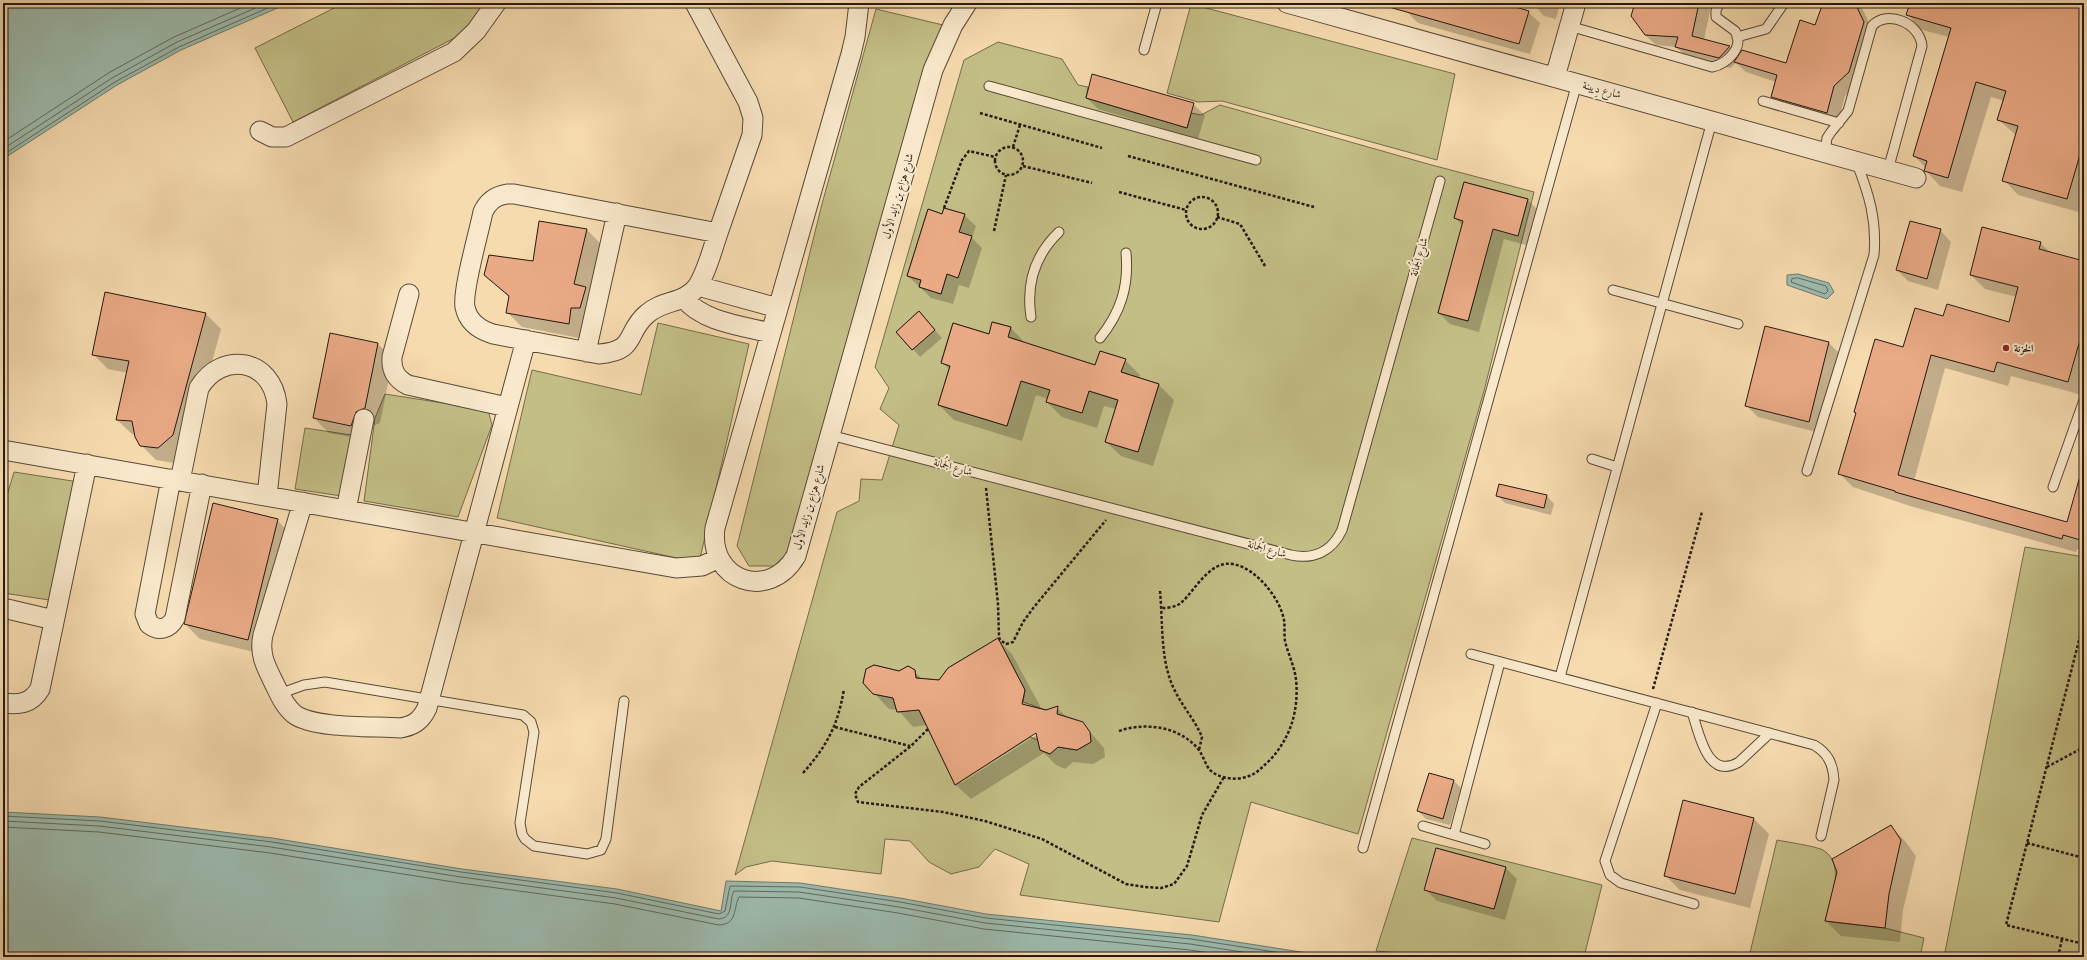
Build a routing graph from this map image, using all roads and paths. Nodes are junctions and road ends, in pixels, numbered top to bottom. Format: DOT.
graph roads {
  1 [pos="496,3"];
  2 [pos="695,3"];
  3 [pos="859,3"];
  4 [pos="968,3"];
  5 [pos="1157,3"];
  6 [pos="1287,3"];
  7 [pos="1576,3"];
  8 [pos="1719,3"];
  9 [pos="1784,3"];
  10 [pos="1569,26"];
  11 [pos="1737,37"];
  12 [pos="1144,50"];
  13 [pos="1555,77"];
  14 [pos="1577,83"];
  15 [pos="989,86"];
  16 [pos="1763,101"];
  17 [pos="980,113"];
  18 [pos="1712,121"];
  19 [pos="1839,123"];
  20 [pos="1020,125"];
  21 [pos="260,131"];
  22 [pos="1014,147"];
  23 [pos="1102,148"];
  24 [pos="1825,152"];
  25 [pos="1128,156"];
  26 [pos="995,158"];
  27 [pos="1256,160"];
  28 [pos="1856,161"];
  29 [pos="1023,166"];
  30 [pos="1888,170"];
  31 [pos="1006,175"];
  32 [pos="1916,178"];
  33 [pos="1440,181"];
  34 [pos="1092,183"];
  35 [pos="1119,192"];
  36 [pos="1314,207"];
  37 [pos="944,208"];
  38 [pos="1186,210"];
  39 [pos="617,213"];
  40 [pos="1217,217"];
  41 [pos="994,231"];
  42 [pos="1059,232"];
  43 [pos="718,233"];
  44 [pos="1126,253"];
  45 [pos="1265,266"];
  46 [pos="1613,290"];
  47 [pos="691,292"];
  48 [pos="409,294"];
  49 [pos="1662,303"];
  50 [pos="778,308"];
  51 [pos="1031,317"];
  52 [pos="1738,324"];
  53 [pos="771,333"];
  54 [pos="1100,338"];
  55 [pos="526,340"];
  56 [pos="586,352"];
  57 [pos="2084,400"];
  58 [pos="507,407"];
  59 [pos="364,419"];
  60 [pos="830,434"];
  61 [pos="3,450"];
  62 [pos="1592,459"];
  63 [pos="87,464"];
  64 [pos="1617,467"];
  65 [pos="1807,472"];
  66 [pos="984,475"];
  67 [pos="175,480"];
  68 [pos="202,484"];
  69 [pos="2053,487"];
  70 [pos="267,496"];
  71 [pos="303,502"];
  72 [pos="1116,509"];
  73 [pos="346,510"];
  74 [pos="1702,512"];
  75 [pos="473,532"];
  76 [pos="718,558"];
  77 [pos="1160,591"];
  78 [pos="3,608"];
  79 [pos="1162,608"];
  80 [pos="54,620"];
  81 [pos="2084,621"];
  82 [pos="1471,654"];
  83 [pos="1500,662"];
  84 [pos="1560,677"];
  85 [pos="844,689"];
  86 [pos="279,694"];
  87 [pos="429,700"];
  88 [pos="624,702"];
  89 [pos="1654,702"];
  90 [pos="3,703"];
  91 [pos="1692,712"];
  92 [pos="835,727"];
  93 [pos="928,729"];
  94 [pos="1119,731"];
  95 [pos="1770,733"];
  96 [pos="911,746"];
  97 [pos="2084,748"];
  98 [pos="1199,750"];
  99 [pos="2047,767"];
  100 [pos="803,773"];
  101 [pos="1224,777"];
  102 [pos="1422,826"];
  103 [pos="1454,835"];
  104 [pos="1821,836"];
  105 [pos="2027,843"];
  106 [pos="1485,844"];
  107 [pos="1363,848"];
  108 [pos="2084,858"];
  109 [pos="1694,904"];
  110 [pos="2062,939"];
  111 [pos="2084,944"];
  112 [pos="2058,957"];
  1 -- 21 [label="street"];
  2 -- 43 [label="street"];
  3 -- 50 [label="street, شارع هزاع بن زايد الأول"];
  4 -- 60 [label="street, شارع هزاع بن زايد الأول"];
  5 -- 12 [label="lane"];
  6 -- 13 [label="street, شارع دِيينة"];
  7 -- 10 [label="street"];
  8 -- 11 [label="lane"];
  9 -- 11 [label="lane"];
  10 -- 11 [label="lane"];
  10 -- 13 [label="street"];
  13 -- 14 [label="street, شارع دِيينة"];
  14 -- 18 [label="street, شارع دِيينة"];
  14 -- 107 [label="lane"];
  15 -- 27 [label="lane"];
  16 -- 19 [label="lane"];
  17 -- 20 [label="path"];
  18 -- 24 [label="street, شارع دِيينة"];
  18 -- 49 [label="lane"];
  19 -- 24 [label="lane"];
  19 -- 30 [label="lane"];
  20 -- 22 [label="path"];
  20 -- 23 [label="path"];
  22 -- 26 [label="path"];
  22 -- 29 [label="path"];
  24 -- 28 [label="street, شارع دِيينة"];
  25 -- 36 [label="path"];
  26 -- 31 [label="path"];
  26 -- 37 [label="path"];
  28 -- 30 [label="street, شارع دِيينة"];
  28 -- 65 [label="lane"];
  29 -- 31 [label="path"];
  29 -- 34 [label="path"];
  30 -- 32 [label="street, شارع دِيينة"];
  31 -- 41 [label="path"];
  33 -- 72 [label="lane, شارع الجُمانة"];
  35 -- 38 [label="path"];
  38 -- 40 [label="path"];
  38 -- 40 [label="path"];
  39 -- 43 [label="street"];
  39 -- 55 [label="street"];
  39 -- 56 [label="street"];
  40 -- 45 [label="path"];
  42 -- 51 [label="lane"];
  43 -- 47 [label="street"];
  44 -- 54 [label="lane"];
  46 -- 49 [label="lane"];
  47 -- 50 [label="street"];
  47 -- 53 [label="street"];
  47 -- 56 [label="street"];
  48 -- 58 [label="street"];
  49 -- 52 [label="lane"];
  49 -- 64 [label="lane"];
  50 -- 53 [label="street, شارع هزاع بن زايد الأول"];
  53 -- 76 [label="street, شارع هزاع بن زايد الأول"];
  55 -- 56 [label="street"];
  55 -- 58 [label="street"];
  57 -- 69 [label="lane"];
  58 -- 75 [label="street"];
  59 -- 73 [label="street"];
  60 -- 66 [label="lane, شارع الجُمانة"];
  60 -- 76 [label="street, شارع هزاع بن زايد الأول"];
  61 -- 63 [label="street"];
  62 -- 64 [label="lane"];
  63 -- 67 [label="street"];
  63 -- 80 [label="street"];
  64 -- 84 [label="lane"];
  66 -- 72 [label="lane, شارع الجُمانة"];
  66 -- 72 [label="path"];
  67 -- 68 [label="street"];
  67 -- 68 [label="street"];
  67 -- 70 [label="street"];
  68 -- 70 [label="street"];
  70 -- 71 [label="street"];
  71 -- 73 [label="street"];
  71 -- 86 [label="street"];
  73 -- 75 [label="street"];
  74 -- 89 [label="path"];
  75 -- 76 [label="street"];
  75 -- 87 [label="street"];
  77 -- 79 [label="path"];
  78 -- 80 [label="street"];
  79 -- 98 [label="path"];
  79 -- 101 [label="path"];
  80 -- 90 [label="street"];
  81 -- 99 [label="path"];
  82 -- 83 [label="lane"];
  83 -- 84 [label="lane"];
  83 -- 103 [label="lane"];
  84 -- 89 [label="lane"];
  85 -- 92 [label="path"];
  86 -- 87 [label="lane"];
  86 -- 87 [label="street"];
  87 -- 88 [label="lane"];
  89 -- 91 [label="lane"];
  89 -- 109 [label="lane"];
  91 -- 95 [label="lane"];
  91 -- 95 [label="lane"];
  92 -- 96 [label="path"];
  92 -- 100 [label="path"];
  93 -- 96 [label="path"];
  94 -- 98 [label="path"];
  95 -- 104 [label="lane"];
  96 -- 101 [label="path"];
  97 -- 99 [label="path"];
  98 -- 101 [label="path"];
  99 -- 105 [label="path"];
  102 -- 103 [label="lane"];
  103 -- 106 [label="lane"];
  105 -- 108 [label="path"];
  105 -- 110 [label="path"];
  110 -- 111 [label="path"];
  110 -- 112 [label="path"];
}
